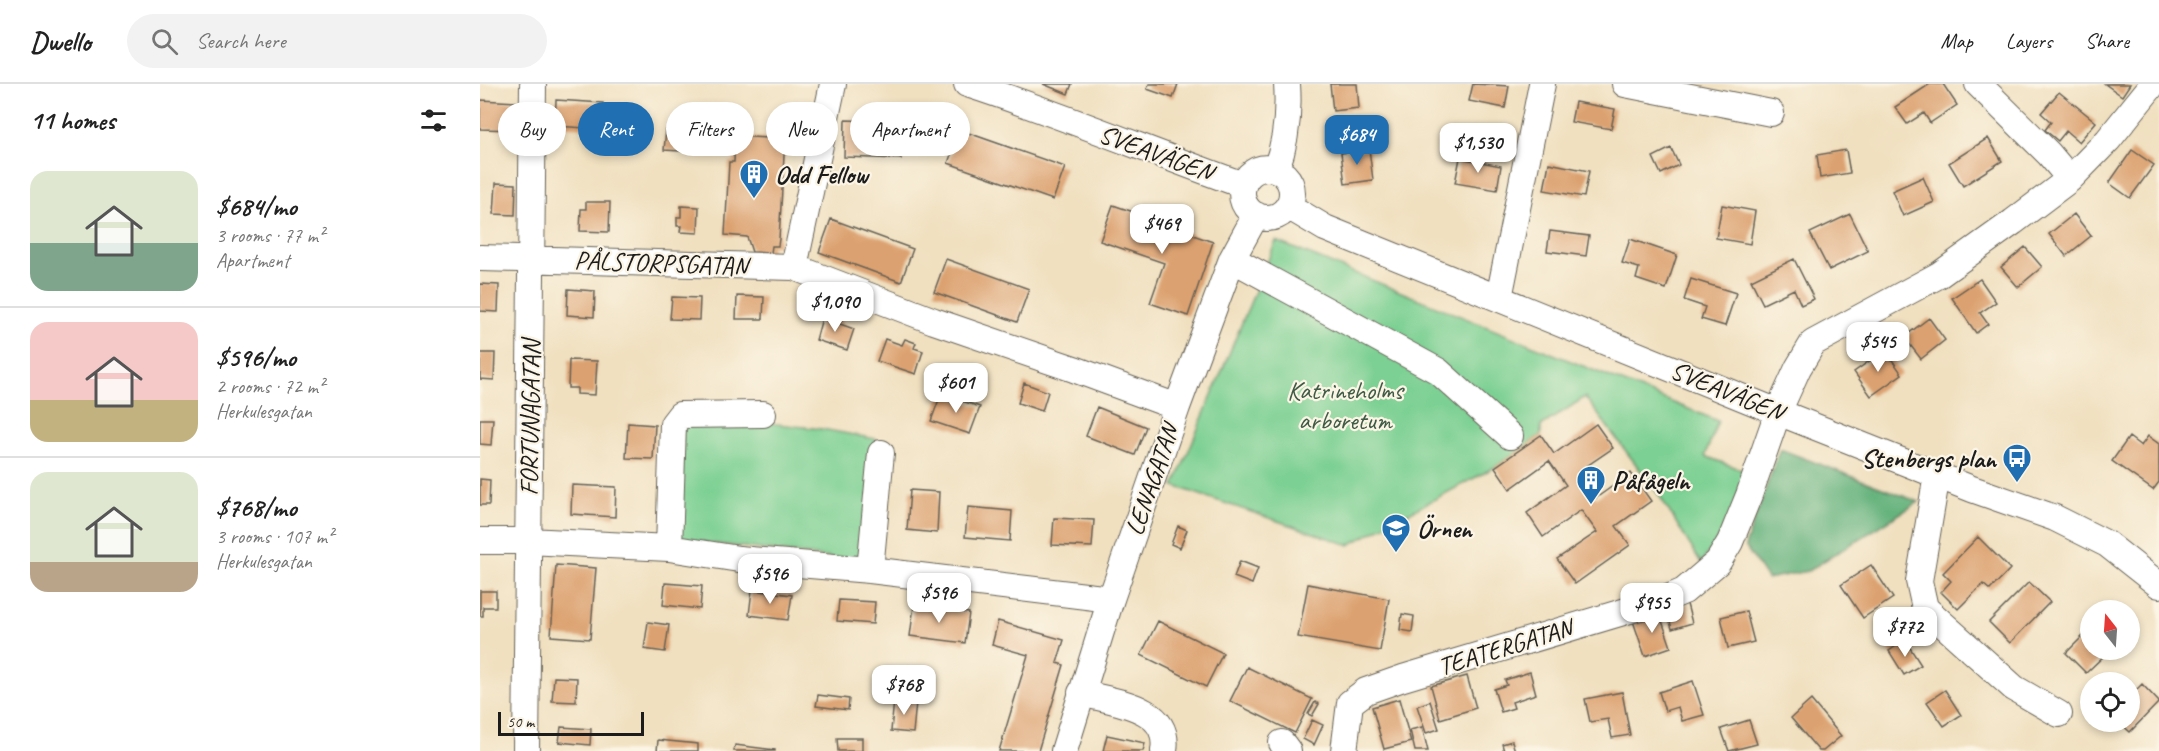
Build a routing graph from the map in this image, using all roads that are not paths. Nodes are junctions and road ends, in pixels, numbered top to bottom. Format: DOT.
graph roads {
  1 [pos="532,84"];
  2 [pos="832,84"];
  3 [pos="967,84"];
  4 [pos="1287,84"];
  5 [pos="1542,84"];
  6 [pos="1625,84"];
  7 [pos="1978,84"];
  8 [pos="2153,84"];
  9 [pos="1771,113"];
  10 [pos="1276,170"];
  11 [pos="2070,179"];
  12 [pos="1243,185"];
  13 [pos="1288,206"];
  14 [pos="1256,215"];
  15 [pos="480,258"];
  16 [pos="1232,259"];
  17 [pos="531,260"];
  18 [pos="794,267"];
  19 [pos="1499,298"];
  20 [pos="1177,407"];
  21 [pos="1778,412"];
  22 [pos="763,414"];
  23 [pos="1510,436"];
  24 [pos="881,453"];
  25 [pos="1937,475"];
  26 [pos="480,541"];
  27 [pos="528,541"];
  28 [pos="669,548"];
  29 [pos="870,570"];
  30 [pos="2159,585"];
  31 [pos="1111,599"];
  32 [pos="1081,693"];
  33 [pos="2059,714"];
  34 [pos="526,751"];
  35 [pos="1064,751"];
  36 [pos="1164,751"];
  37 [pos="1344,751"];
  1 -- 17 [label="street, FORTUNAGATAN"];
  2 -- 18 [label="street"];
  3 -- 12 [label="street, SVEAVÄGEN"];
  4 -- 10 [label="street"];
  5 -- 19 [label="street"];
  6 -- 9 [label="street"];
  7 -- 11 [label="street"];
  8 -- 11 [label="street, TEATERGATAN"];
  10 -- 12 [label="street"];
  10 -- 13 [label="street"];
  11 -- 21 [label="street, TEATERGATAN"];
  12 -- 14 [label="street"];
  13 -- 14 [label="street"];
  13 -- 19 [label="street, SVEAVÄGEN"];
  14 -- 16 [label="street, LENAGATAN"];
  15 -- 17 [label="street, PÅLSTORPSGATAN"];
  16 -- 20 [label="street, LENAGATAN"];
  16 -- 23 [label="street"];
  17 -- 18 [label="street, PÅLSTORPSGATAN"];
  17 -- 27 [label="street, FORTUNAGATAN"];
  18 -- 20 [label="street, PÅLSTORPSGATAN"];
  19 -- 21 [label="street, SVEAVÄGEN"];
  20 -- 31 [label="street, LENAGATAN"];
  21 -- 25 [label="street, SVEAVÄGEN"];
  21 -- 37 [label="street, TEATERGATAN"];
  22 -- 28 [label="street"];
  24 -- 29 [label="street"];
  25 -- 30 [label="street, SVEAVÄGEN"];
  25 -- 33 [label="street"];
  26 -- 27 [label="street"];
  27 -- 28 [label="street"];
  27 -- 34 [label="street, FORTUNAGATAN"];
  28 -- 29 [label="street"];
  29 -- 31 [label="street"];
  31 -- 32 [label="street, LENAGATAN"];
  32 -- 35 [label="street, LENAGATAN"];
  32 -- 36 [label="street"];
}
